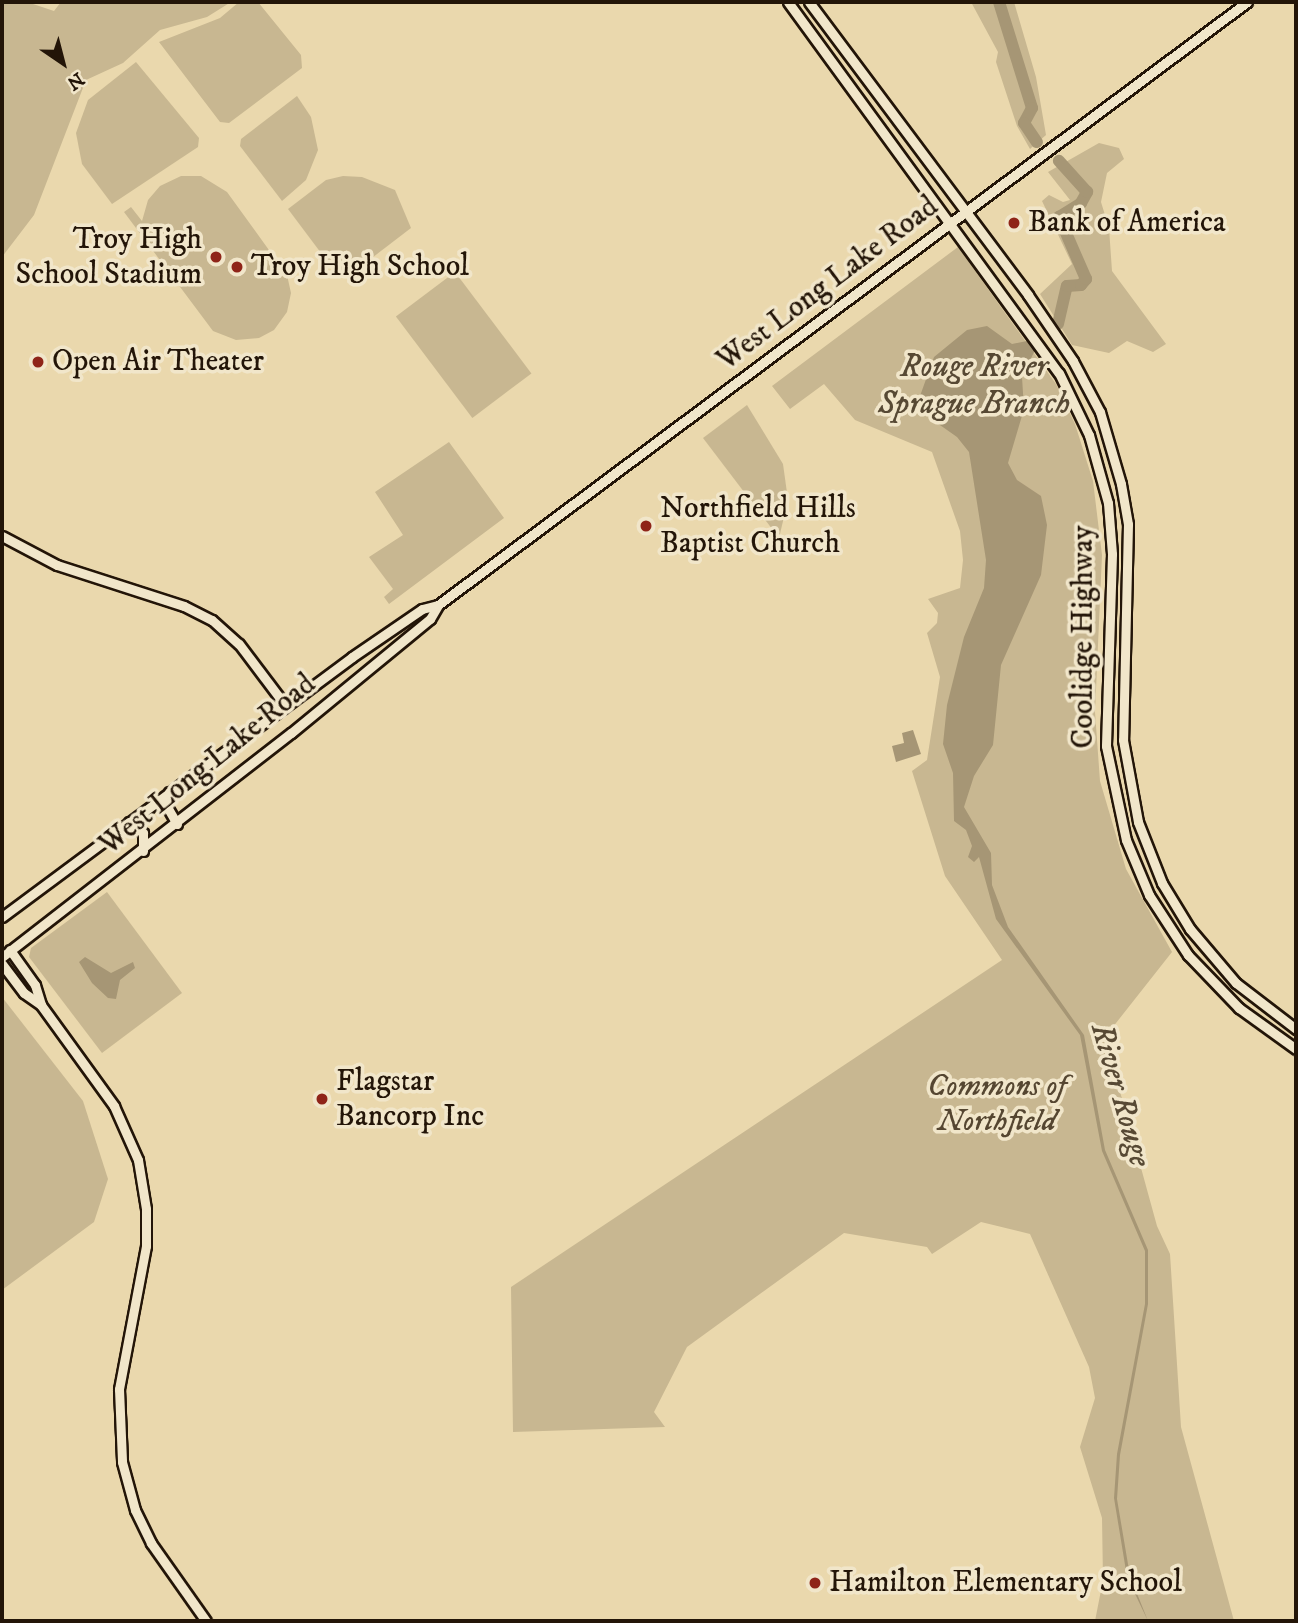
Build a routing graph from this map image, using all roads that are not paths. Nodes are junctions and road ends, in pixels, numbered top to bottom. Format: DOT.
graph roads {
  1 [pos="788,2"];
  2 [pos="809,2"];
  3 [pos="1247,2"];
  4 [pos="901,125"];
  5 [pos="882,128"];
  6 [pos="917,147"];
  7 [pos="896,148"];
  8 [pos="966,212"];
  9 [pos="950,223"];
  10 [pos="1030,298"];
  11 [pos="1013,305"];
  12 [pos="1044,319"];
  13 [pos="1027,324"];
  14 [pos="2,536"];
  15 [pos="438,605"];
  16 [pos="373,643"];
  17 [pos="380,659"];
  18 [pos="285,705"];
  19 [pos="170,791"];
  20 [pos="129,822"];
  21 [pos="177,824"];
  22 [pos="143,851"];
  23 [pos="2,918"];
  24 [pos="10,950"];
  25 [pos="2,957"];
  26 [pos="2,964"];
  27 [pos="41,1005"];
  28 [pos="1296,1029"];
  29 [pos="1296,1049"];
  30 [pos="206,1621"];
  1 -- 5 [label="main road, Coolidge Highway"];
  2 -- 4 [label="main road, Coolidge Highway"];
  3 -- 8 [label="main road, West Long Lake Road"];
  4 -- 5 [label="main road"];
  4 -- 6 [label="main road, Coolidge Highway"];
  5 -- 7 [label="main road, Coolidge Highway"];
  6 -- 7 [label="main road"];
  6 -- 8 [label="main road, Coolidge Highway"];
  7 -- 9 [label="main road, Coolidge Highway"];
  8 -- 9 [label="main road, West Long Lake Road"];
  8 -- 10 [label="main road, Coolidge Highway"];
  9 -- 11 [label="main road, Coolidge Highway"];
  9 -- 15 [label="main road, West Long Lake Road"];
  10 -- 11 [label="main road"];
  10 -- 12 [label="main road, Coolidge Highway"];
  11 -- 13 [label="main road, Coolidge Highway"];
  12 -- 13 [label="main road"];
  12 -- 28 [label="main road, Coolidge Highway"];
  13 -- 29 [label="main road, Coolidge Highway"];
  14 -- 18 [label="main road"];
  15 -- 16 [label="main road, West Long Lake Road"];
  15 -- 17 [label="main road, West Long Lake Road"];
  16 -- 17 [label="main road"];
  16 -- 18 [label="main road, West Long Lake Road"];
  17 -- 21 [label="main road, West Long Lake Road"];
  18 -- 19 [label="main road, West Long Lake Road"];
  19 -- 20 [label="main road, West Long Lake Road"];
  19 -- 21 [label="main road"];
  20 -- 22 [label="main road"];
  20 -- 23 [label="main road, West Long Lake Road"];
  21 -- 22 [label="main road, West Long Lake Road"];
  22 -- 24 [label="main road, West Long Lake Road"];
  24 -- 25 [label="main road, West Long Lake Road"];
  24 -- 27 [label="main road"];
  26 -- 27 [label="main road"];
  27 -- 30 [label="main road"];
}
